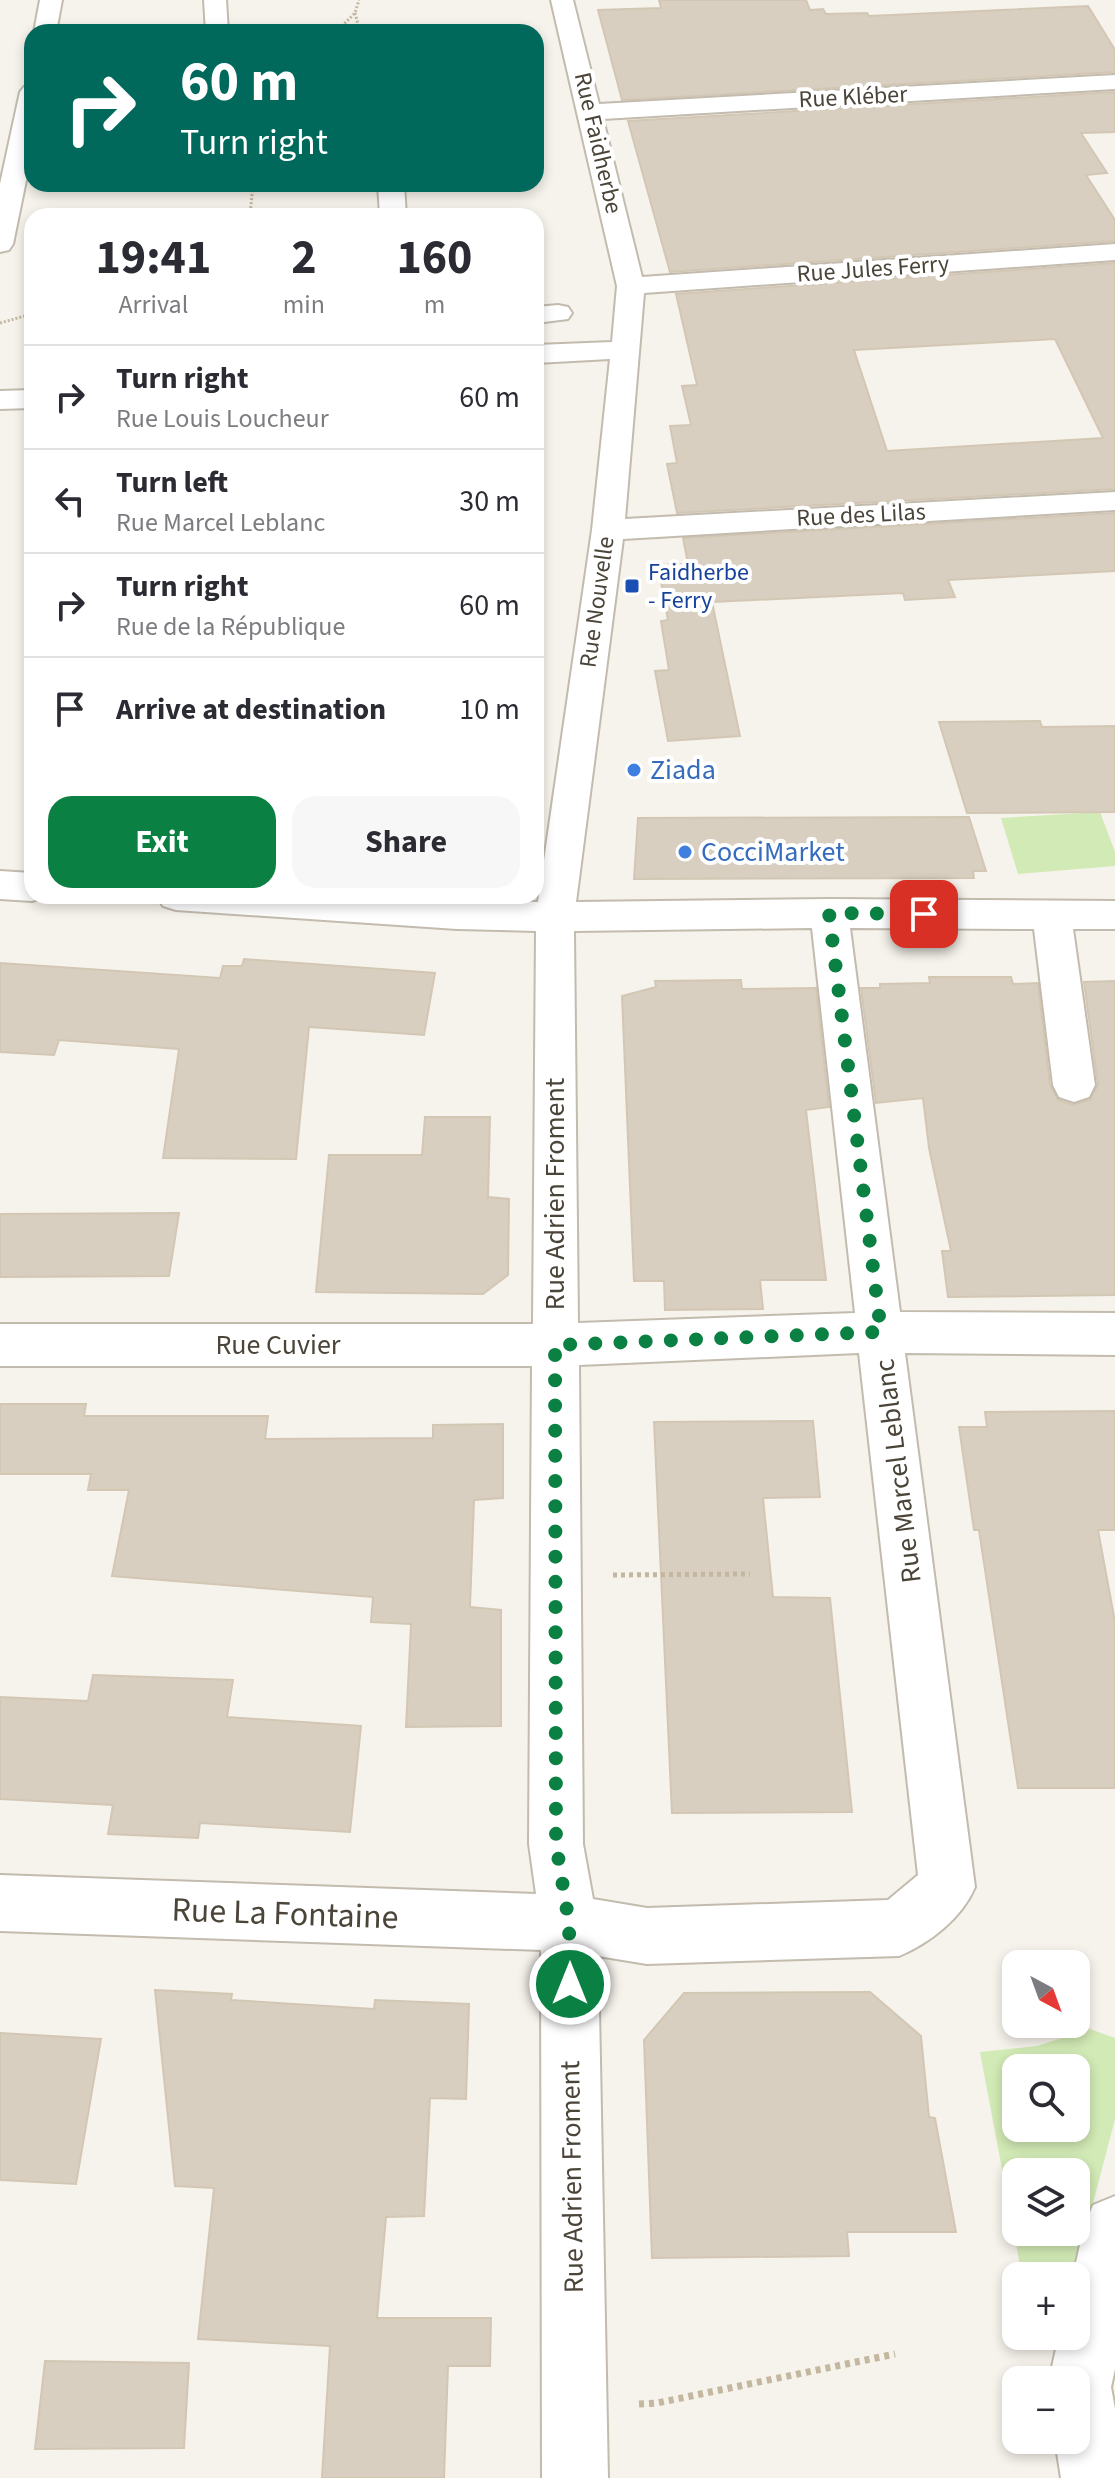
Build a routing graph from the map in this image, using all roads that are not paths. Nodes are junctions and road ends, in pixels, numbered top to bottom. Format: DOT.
graph roads {
  1 [pos="51,0"];
  2 [pos="215,0"];
  3 [pos="562,0"];
  4 [pos="46,24"];
  5 [pos="216,24"];
  6 [pos="1115,82"];
  7 [pos="592,112"];
  8 [pos="24,130"];
  9 [pos="0,244"];
  10 [pos="1115,252"];
  11 [pos="631,286"];
  12 [pos="626,350"];
  13 [pos="544,354"];
  14 [pos="24,399"];
  15 [pos="0,400"];
  16 [pos="1115,501"];
  17 [pos="608,530"];
  18 [pos="0,885"];
  19 [pos="24,886"];
  20 [pos="294,904"];
  21 [pos="829,913"];
  22 [pos="1051,915"];
  23 [pos="1115,915"];
  24 [pos="555,917"];
  25 [pos="1074,1085"];
  26 [pos="881,1332"];
  27 [pos="1115,1334"];
  28 [pos="0,1345"];
  29 [pos="555,1345"];
  30 [pos="947,1887"];
  31 [pos="0,1903"];
  32 [pos="569,1923"];
  33 [pos="1115,2227"];
  34 [pos="575,2478"];
  35 [pos="1094,2478"];
  1 -- 4 [label="street"];
  2 -- 5 [label="street"];
  3 -- 7 [label="street, Rue Faidherbe"];
  6 -- 7 [label="street, Rue Kléber"];
  7 -- 11 [label="street, Rue Faidherbe"];
  8 -- 9 [label="street"];
  10 -- 11 [label="street, Rue Jules Ferry"];
  11 -- 12 [label="street, Rue Nouvelle"];
  12 -- 13 [label="street"];
  12 -- 17 [label="street, Rue Nouvelle"];
  14 -- 15 [label="street"];
  16 -- 17 [label="street, Rue des Lilas"];
  17 -- 24 [label="street, Rue Nouvelle"];
  18 -- 19 [label="street"];
  20 -- 24 [label="street"];
  21 -- 22 [label="street"];
  21 -- 24 [label="street"];
  21 -- 26 [label="street, Rue Marcel Leblanc"];
  22 -- 23 [label="street"];
  22 -- 25 [label="street"];
  24 -- 29 [label="street, Rue Adrien Froment"];
  26 -- 27 [label="street, Rue Cuvier"];
  26 -- 29 [label="street, Rue Cuvier"];
  26 -- 30 [label="street, Rue Marcel Leblanc"];
  28 -- 29 [label="street, Rue Cuvier"];
  29 -- 32 [label="street, Rue Adrien Froment"];
  30 -- 32 [label="street, Rue La Fontaine"];
  31 -- 32 [label="street, Rue La Fontaine"];
  32 -- 34 [label="street, Rue Adrien Froment"];
  33 -- 35 [label="street"];
}
